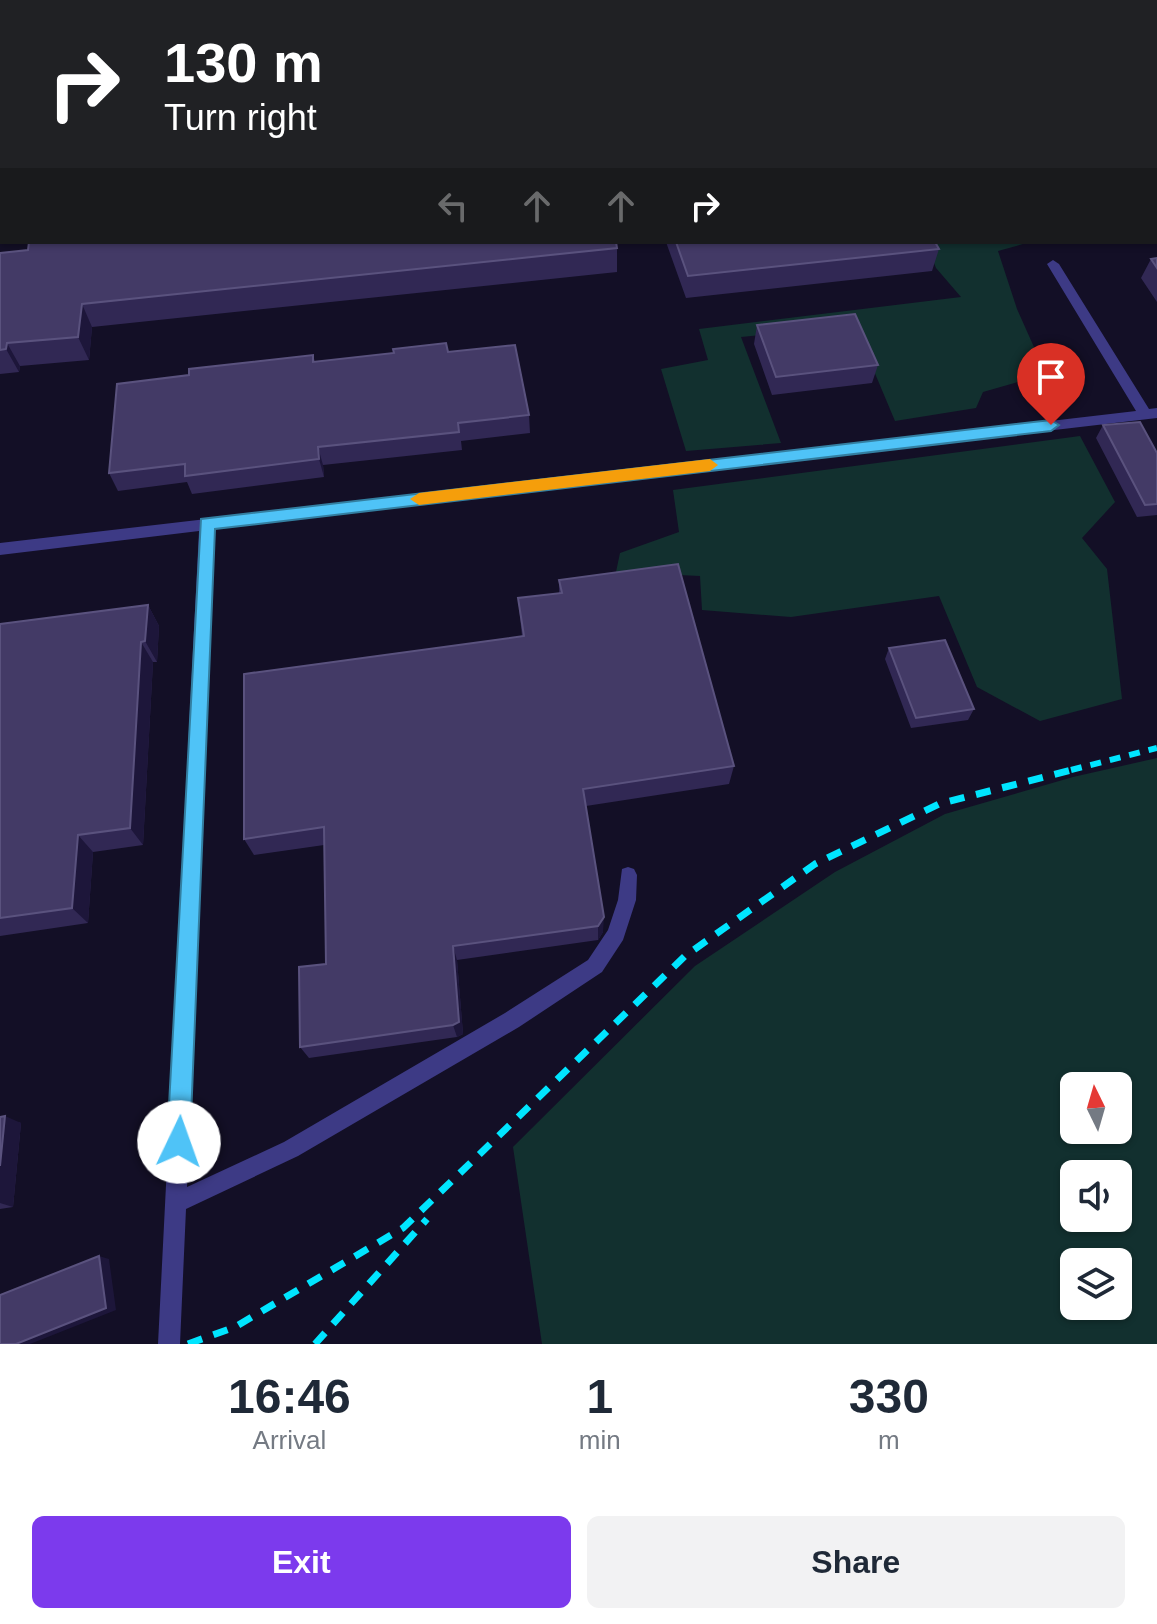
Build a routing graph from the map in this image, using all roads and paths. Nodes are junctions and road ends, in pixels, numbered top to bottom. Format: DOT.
graph roads {
  1 [pos="1053,264"];
  2 [pos="1151,414"];
  3 [pos="207,524"];
  4 [pos="0,549"];
  5 [pos="628,875"];
  6 [pos="176,1203"];
  7 [pos="169,1344"];
  1 -- 2 [label="lane"];
  2 -- 3 [label="lane"];
  3 -- 4 [label="lane"];
  3 -- 6 [label="lane"];
  5 -- 6 [label="lane"];
  6 -- 7 [label="lane"];
}
